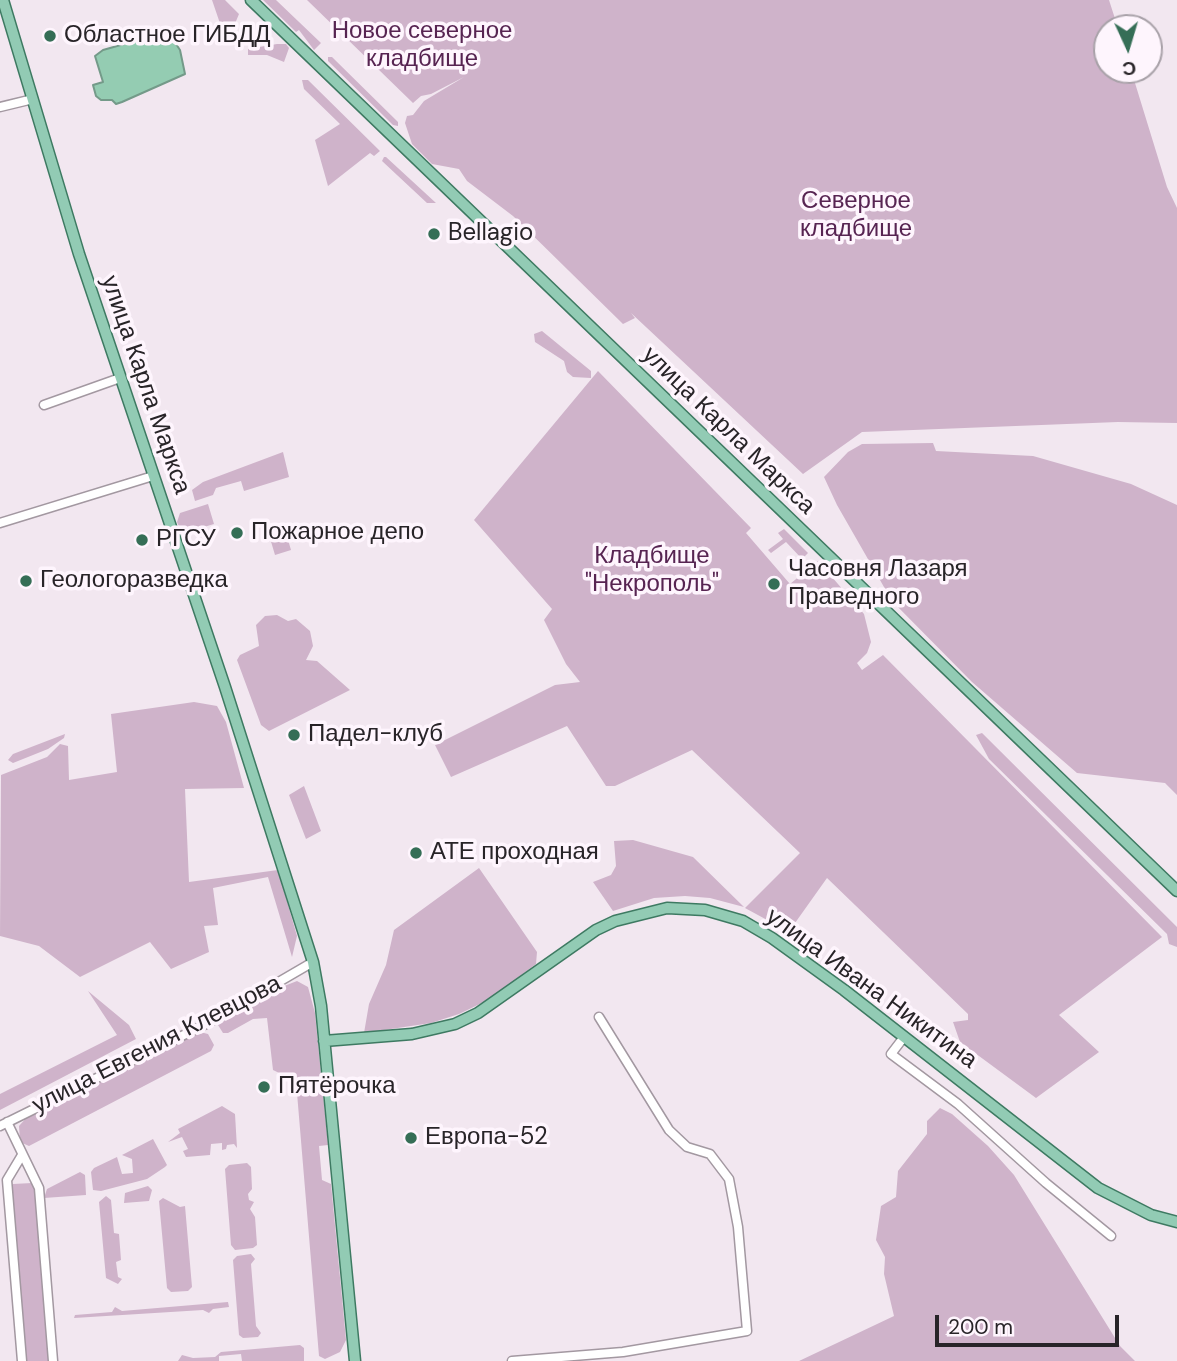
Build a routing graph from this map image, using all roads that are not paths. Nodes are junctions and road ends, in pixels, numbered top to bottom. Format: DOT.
graph roads {
  1 [pos="3,0"];
  2 [pos="251,0"];
  3 [pos="33,99"];
  4 [pos="0,107"];
  5 [pos="120,378"];
  6 [pos="44,405"];
  7 [pos="153,476"];
  8 [pos="0,523"];
  9 [pos="1177,891"];
  10 [pos="313,962"];
  11 [pos="599,1017"];
  12 [pos="904,1037"];
  13 [pos="324,1041"];
  14 [pos="4,1124"];
  15 [pos="22,1155"];
  16 [pos="1177,1222"];
  17 [pos="1111,1236"];
  18 [pos="607,1357"];
  19 [pos="22,1361"];
  20 [pos="53,1361"];
  21 [pos="354,1361"];
  22 [pos="512,1361"];
  1 -- 3 [label="main road, улица Карла Маркса"];
  2 -- 9 [label="main road, улица Карла Маркса"];
  3 -- 4 [label="street"];
  3 -- 5 [label="main road, улица Карла Маркса"];
  5 -- 6 [label="street"];
  5 -- 7 [label="main road, улица Карла Маркса"];
  7 -- 8 [label="street"];
  7 -- 10 [label="main road, улица Карла Маркса"];
  10 -- 13 [label="main road, улица Карла Маркса"];
  10 -- 14 [label="street, улица Евгения Клевцова"];
  11 -- 18 [label="street"];
  12 -- 13 [label="main road, улица Ивана Никитина"];
  12 -- 16 [label="main road, улица Ивана Никитина"];
  12 -- 17 [label="street"];
  13 -- 21 [label="main road, улица Карла Маркса"];
  14 -- 15 [label="street"];
  15 -- 19 [label="street"];
  15 -- 20 [label="street"];
  18 -- 22 [label="street"];
}
